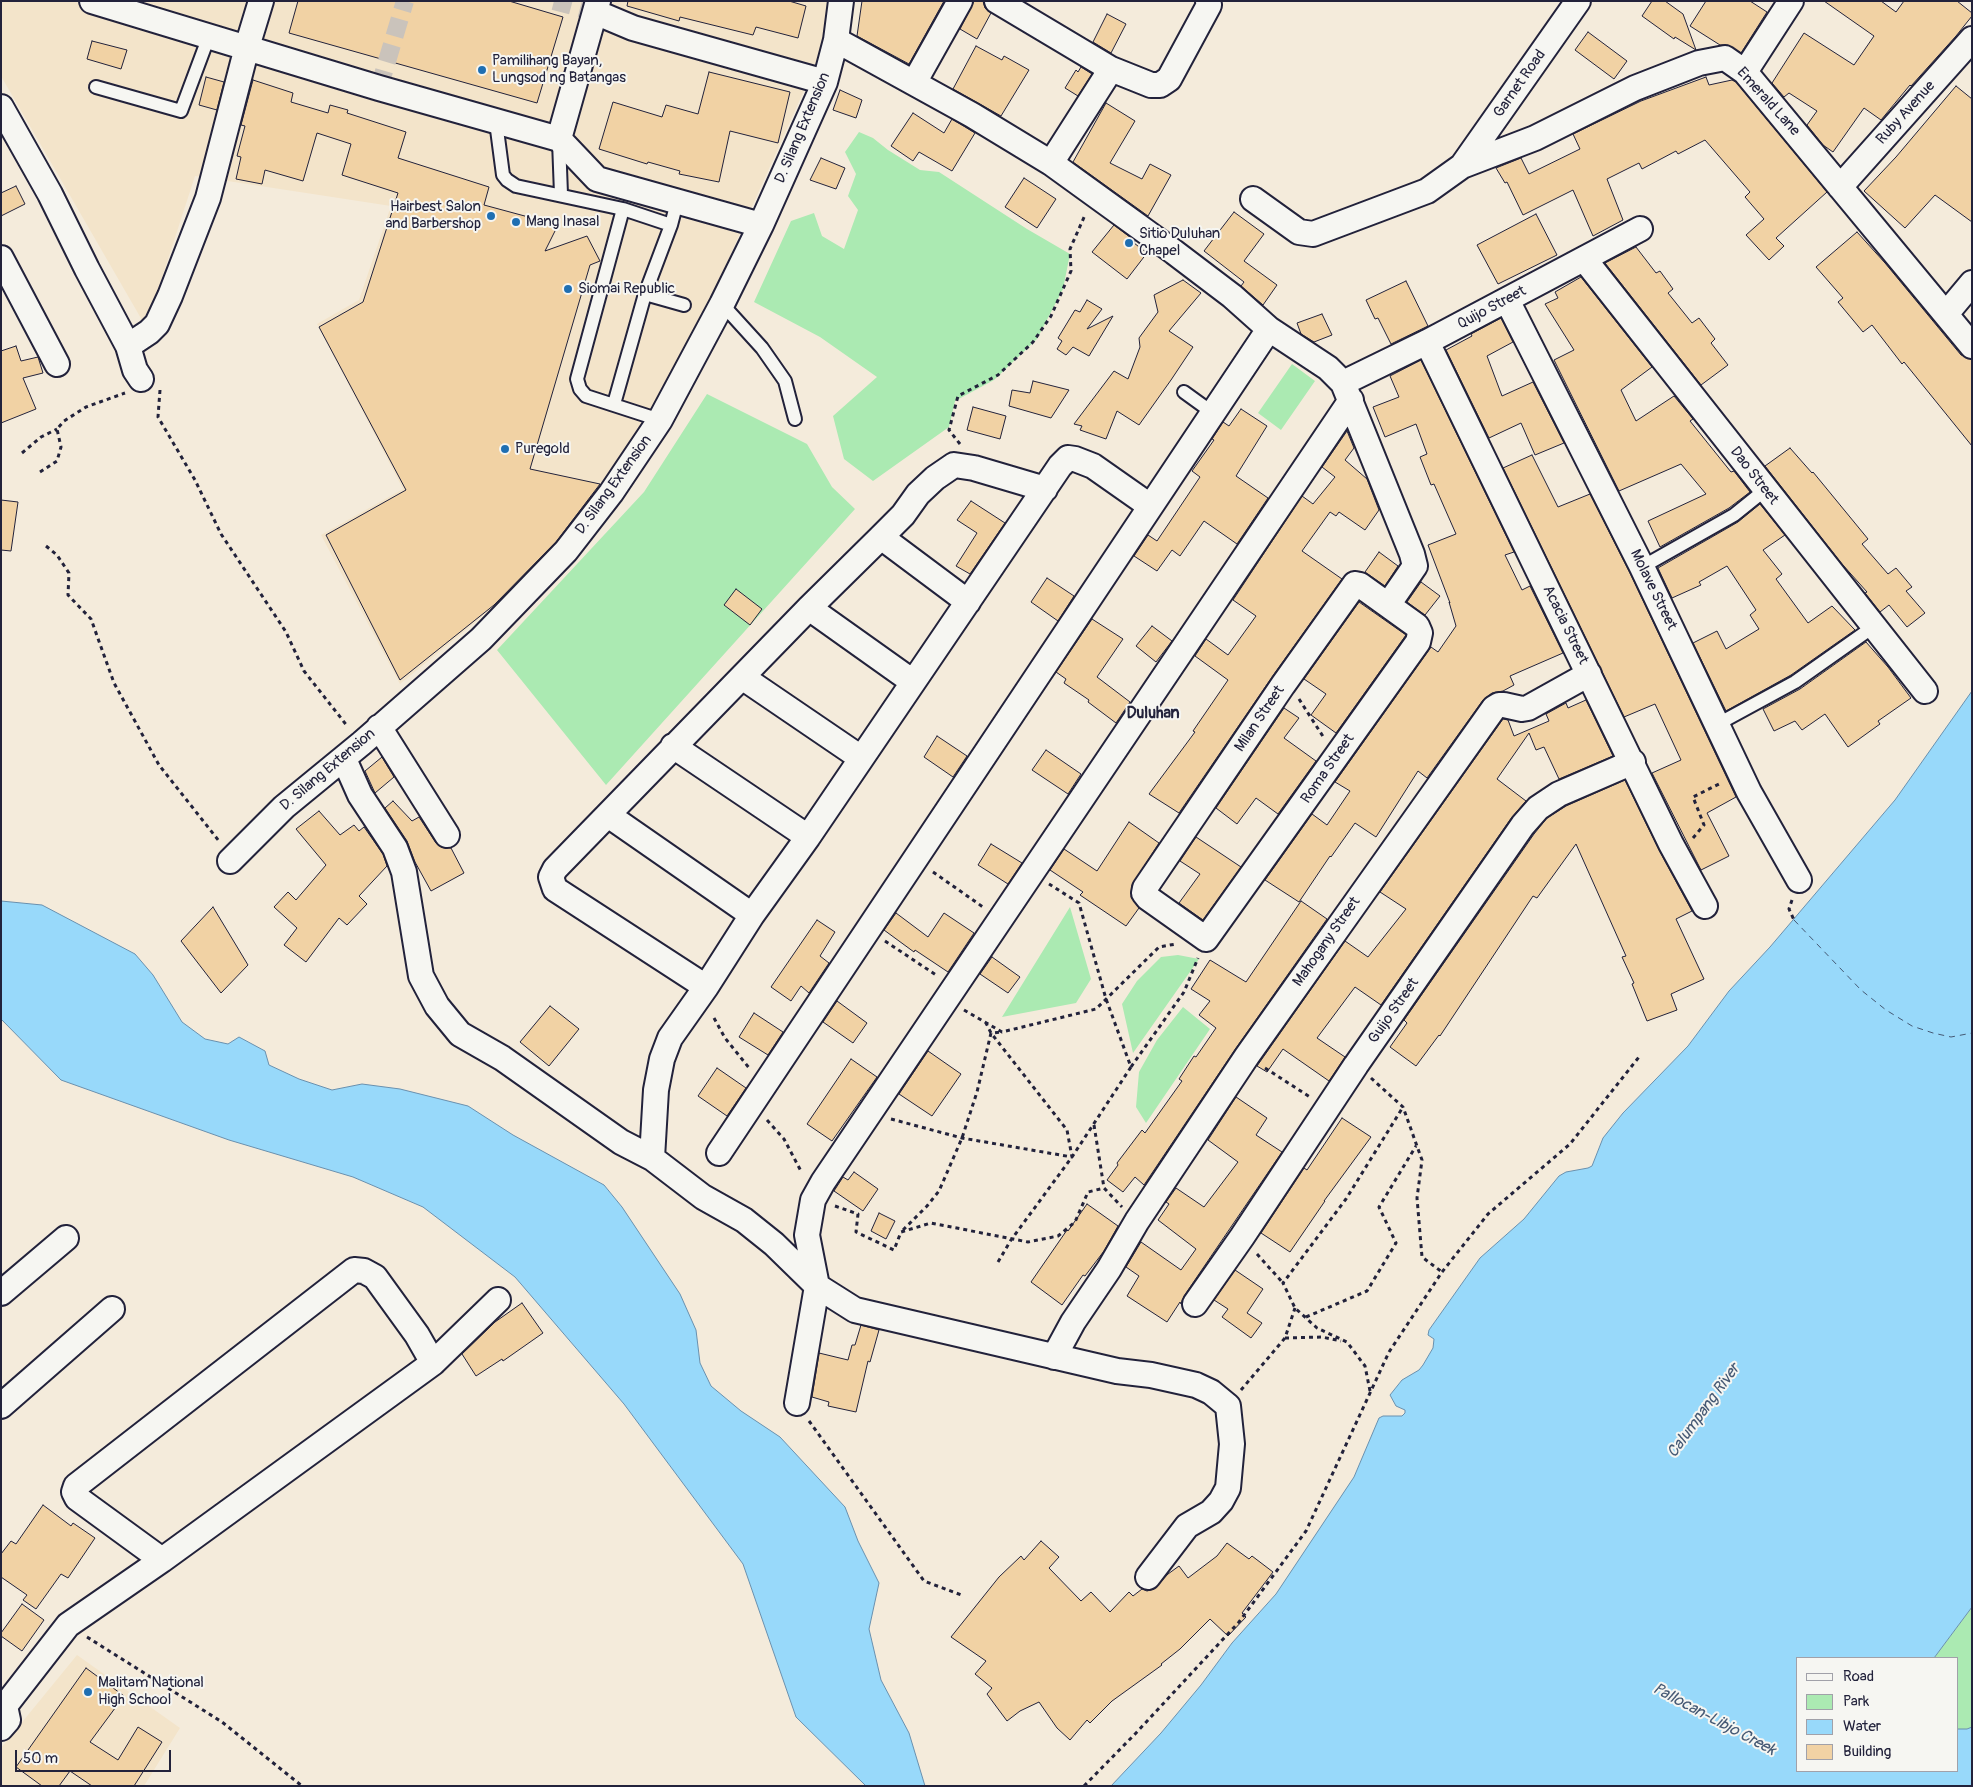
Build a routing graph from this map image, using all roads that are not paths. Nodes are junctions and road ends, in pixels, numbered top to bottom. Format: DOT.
graph roads {
  1 [pos="92,1"];
  2 [pos="261,1"];
  3 [pos="841,1"];
  4 [pos="960,1"];
  5 [pos="997,1"];
  6 [pos="1208,1"];
  7 [pos="1578,1"];
  8 [pos="1791,1"];
  9 [pos="597,7"];
  10 [pos="209,36"];
  11 [pos="1972,39"];
  12 [pos="836,40"];
  13 [pos="247,47"];
  14 [pos="1111,69"];
  15 [pos="1745,72"];
  16 [pos="825,82"];
  17 [pos="914,82"];
  18 [pos="96,87"];
  19 [pos="1,106"];
  20 [pos="496,122"];
  21 [pos="558,139"];
  22 [pos="1051,163"];
  23 [pos="1462,166"];
  24 [pos="1840,187"];
  25 [pos="561,194"];
  26 [pos="1253,199"];
  27 [pos="677,202"];
  28 [pos="622,209"];
  29 [pos="671,225"];
  30 [pos="761,225"];
  31 [pos="1640,229"];
  32 [pos="1,258"];
  33 [pos="1584,260"];
  34 [pos="1972,283"];
  35 [pos="645,294"];
  36 [pos="1507,300"];
  37 [pos="722,304"];
  38 [pos="684,305"];
  39 [pos="1946,314"];
  40 [pos="1269,329"];
  41 [pos="1427,342"];
  42 [pos="128,346"];
  43 [pos="1972,346"];
  44 [pos="57,364"];
  45 [pos="142,379"];
  46 [pos="1184,392"];
  47 [pos="1347,392"];
  48 [pos="614,404"];
  49 [pos="1213,413"];
  50 [pos="795,419"];
  51 [pos="660,420"];
  52 [pos="1044,489"];
  53 [pos="1765,490"];
  54 [pos="1150,506"];
  55 [pos="881,538"];
  56 [pos="1642,567"];
  57 [pos="968,602"];
  58 [pos="1388,605"];
  59 [pos="809,608"];
  60 [pos="1873,627"];
  61 [pos="1589,674"];
  62 [pos="742,677"];
  63 [pos="913,682"];
  64 [pos="1925,690"];
  65 [pos="1716,725"];
  66 [pos="379,727"];
  67 [pos="673,746"];
  68 [pos="861,758"];
  69 [pos="344,759"];
  70 [pos="1632,762"];
  71 [pos="608,815"];
  72 [pos="447,835"];
  73 [pos="808,837"];
  74 [pos="230,861"];
  75 [pos="1799,880"];
  76 [pos="1705,906"];
  77 [pos="752,915"];
  78 [pos="1206,939"];
  79 [pos="706,987"];
  80 [pos="719,1153"];
  81 [pos="652,1158"];
  82 [pos="66,1238"];
  83 [pos="817,1286"];
  84 [pos="1,1293"];
  85 [pos="498,1300"];
  86 [pos="1195,1304"];
  87 [pos="112,1309"];
  88 [pos="1054,1357"];
  89 [pos="433,1363"];
  90 [pos="797,1403"];
  91 [pos="1,1406"];
  92 [pos="162,1560"];
  93 [pos="1148,1577"];
  94 [pos="3,1712"];
  1 -- 10 [label="street"];
  2 -- 13 [label="street"];
  3 -- 12 [label="street, D. Silang Extension"];
  4 -- 17 [label="street"];
  5 -- 14 [label="street"];
  6 -- 14 [label="street"];
  7 -- 23 [label="street, Garnet Road"];
  8 -- 15 [label="street"];
  9 -- 16 [label="street"];
  9 -- 21 [label="street"];
  10 -- 13 [label="street"];
  10 -- 18 [label="lane"];
  11 -- 24 [label="street, Ruby Avenue"];
  12 -- 16 [label="street, D. Silang Extension"];
  12 -- 17 [label="street"];
  13 -- 20 [label="street"];
  13 -- 42 [label="street"];
  14 -- 22 [label="street"];
  15 -- 23 [label="street, Emerald Lane"];
  15 -- 24 [label="street, Emerald Lane"];
  16 -- 30 [label="street, D. Silang Extension"];
  17 -- 22 [label="street"];
  19 -- 42 [label="street"];
  20 -- 21 [label="street"];
  20 -- 25 [label="lane"];
  21 -- 25 [label="lane"];
  21 -- 27 [label="street"];
  22 -- 40 [label="street"];
  23 -- 26 [label="street"];
  24 -- 39 [label="street, Emerald Lane"];
  25 -- 28 [label="lane"];
  27 -- 29 [label="lane"];
  27 -- 30 [label="street"];
  28 -- 29 [label="lane"];
  28 -- 48 [label="lane"];
  29 -- 35 [label="lane"];
  30 -- 37 [label="street, D. Silang Extension"];
  31 -- 33 [label="street, Quijo Street"];
  32 -- 44 [label="street"];
  33 -- 36 [label="street, Quijo Street"];
  33 -- 53 [label="street, Dao Street"];
  34 -- 39 [label="street"];
  35 -- 38 [label="lane"];
  35 -- 48 [label="lane"];
  36 -- 41 [label="street, Quijo Street"];
  36 -- 56 [label="street, Molave Street"];
  37 -- 50 [label="lane"];
  37 -- 51 [label="street, D. Silang Extension"];
  39 -- 43 [label="street, Emerald Lane"];
  40 -- 47 [label="street"];
  40 -- 49 [label="street"];
  41 -- 47 [label="street, Quijo Street"];
  41 -- 61 [label="street, Acacia Street"];
  42 -- 45 [label="street"];
  46 -- 49 [label="lane"];
  47 -- 58 [label="street"];
  47 -- 83 [label="street"];
  48 -- 51 [label="lane"];
  49 -- 54 [label="street"];
  51 -- 66 [label="street, D. Silang Extension"];
  52 -- 54 [label="street"];
  52 -- 55 [label="street"];
  52 -- 57 [label="street"];
  53 -- 56 [label="lane"];
  53 -- 60 [label="street, Dao Street"];
  54 -- 80 [label="street"];
  55 -- 57 [label="street"];
  55 -- 59 [label="street"];
  56 -- 65 [label="street, Molave Street"];
  57 -- 63 [label="street"];
  58 -- 78 [label="street, Roma Street"];
  58 -- 78 [label="street, Milan Street"];
  59 -- 62 [label="street"];
  59 -- 63 [label="street"];
  60 -- 64 [label="street, Dao Street"];
  60 -- 65 [label="lane"];
  61 -- 70 [label="street, Acacia Street"];
  61 -- 88 [label="street, Mahogany Street"];
  62 -- 67 [label="street"];
  62 -- 68 [label="street"];
  63 -- 68 [label="street"];
  65 -- 75 [label="street, Molave Street"];
  66 -- 69 [label="street, D. Silang Extension"];
  66 -- 72 [label="street"];
  67 -- 71 [label="street"];
  67 -- 73 [label="street"];
  68 -- 73 [label="street"];
  69 -- 74 [label="street, D. Silang Extension"];
  69 -- 81 [label="street"];
  70 -- 76 [label="street, Acacia Street"];
  70 -- 86 [label="street, Guijo Street"];
  71 -- 77 [label="street"];
  71 -- 79 [label="street"];
  73 -- 77 [label="street"];
  77 -- 79 [label="street"];
  79 -- 81 [label="street"];
  81 -- 83 [label="street"];
  82 -- 84 [label="street"];
  83 -- 88 [label="street"];
  83 -- 90 [label="street"];
  85 -- 89 [label="street"];
  87 -- 91 [label="street"];
  88 -- 93 [label="street"];
  89 -- 92 [label="street"];
  89 -- 92 [label="street"];
  92 -- 94 [label="street"];
}
